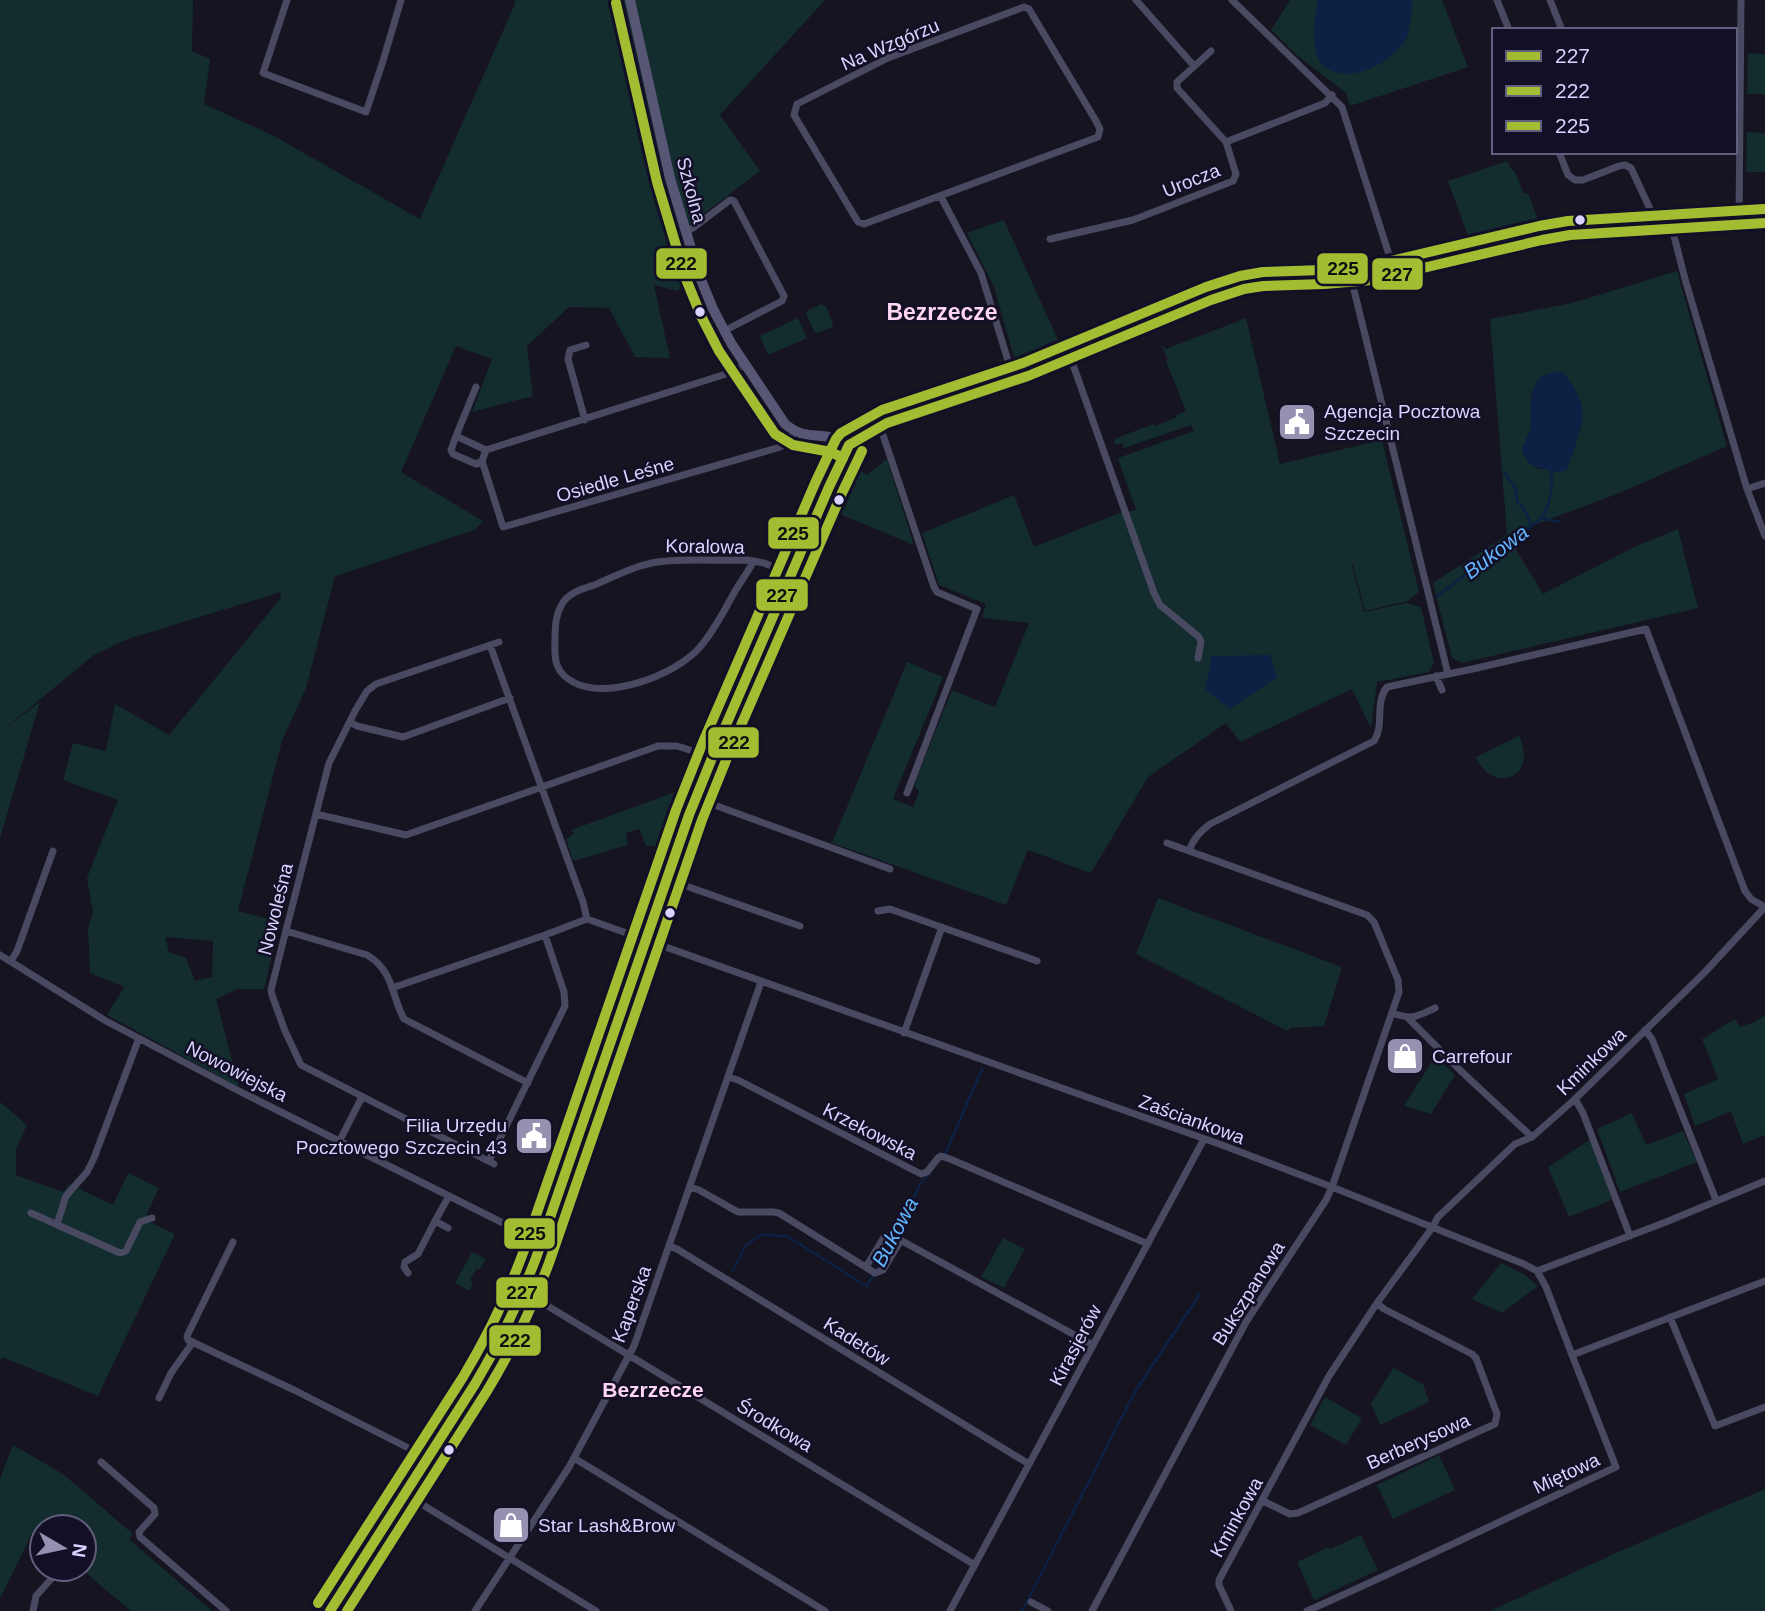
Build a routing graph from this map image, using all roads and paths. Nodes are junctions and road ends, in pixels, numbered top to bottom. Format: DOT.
graph roads {
  1 [pos="286,0"];
  2 [pos="401,0"];
  3 [pos="630,0"];
  4 [pos="1136,0"];
  5 [pos="1232,0"];
  6 [pos="1497,0"];
  7 [pos="1550,0"];
  8 [pos="1741,0"];
  9 [pos="1508,28"];
  10 [pos="1561,28"];
  11 [pos="1210,51"];
  12 [pos="1194,66"];
  13 [pos="1332,95"];
  14 [pos="1226,142"];
  15 [pos="1560,154"];
  16 [pos="941,197"];
  17 [pos="1765,223"];
  18 [pos="1739,224"];
  19 [pos="1672,228"];
  20 [pos="1652,229"];
  21 [pos="685,232"];
  22 [pos="1050,239"];
  23 [pos="1394,275"];
  24 [pos="1352,282"];
  25 [pos="724,331"];
  26 [pos="586,345"];
  27 [pos="1071,359"];
  28 [pos="745,365"];
  29 [pos="1014,380"];
  30 [pos="476,387"];
  31 [pos="585,420"];
  32 [pos="880,426"];
  33 [pos="794,431"];
  34 [pos="456,436"];
  35 [pos="849,446"];
  36 [pos="486,450"];
  37 [pos="482,461"];
  38 [pos="1765,483"];
  39 [pos="1747,489"];
  40 [pos="1765,536"];
  41 [pos="737,561"];
  42 [pos="753,561"];
  43 [pos="791,574"];
  44 [pos="744,575"];
  45 [pos="499,642"];
  46 [pos="490,645"];
  47 [pos="1198,658"];
  48 [pos="1448,674"];
  49 [pos="1436,676"];
  50 [pos="1442,690"];
  51 [pos="510,698"];
  52 [pos="349,722"];
  53 [pos="1681,722"];
  54 [pos="1672,726"];
  55 [pos="712,757"];
  56 [pos="542,788"];
  57 [pos="907,793"];
  58 [pos="695,798"];
  59 [pos="316,814"];
  60 [pos="1167,843"];
  61 [pos="53,851"];
  62 [pos="1189,851"];
  63 [pos="890,869"];
  64 [pos="666,879"];
  65 [pos="1765,907"];
  66 [pos="878,911"];
  67 [pos="587,919"];
  68 [pos="800,926"];
  69 [pos="942,927"];
  70 [pos="286,931"];
  71 [pos="545,935"];
  72 [pos="645,940"];
  73 [pos="0,955"];
  74 [pos="11,961"];
  75 [pos="1037,961"];
  76 [pos="761,982"];
  77 [pos="393,988"];
  78 [pos="1435,1008"];
  79 [pos="1392,1013"];
  80 [pos="1408,1018"];
  81 [pos="1645,1030"];
  82 [pos="904,1033"];
  83 [pos="139,1038"];
  84 [pos="728,1077"];
  85 [pos="528,1083"];
  86 [pos="362,1097"];
  87 [pos="1576,1099"];
  88 [pos="1532,1137"];
  89 [pos="1204,1139"];
  90 [pos="340,1140"];
  91 [pos="1765,1181"];
  92 [pos="690,1187"];
  93 [pos="1332,1187"];
  94 [pos="449,1196"];
  95 [pos="1716,1200"];
  96 [pos="31,1213"];
  97 [pos="152,1218"];
  98 [pos="435,1221"];
  99 [pos="57,1224"];
  100 [pos="448,1228"];
  101 [pos="1432,1228"];
  102 [pos="1630,1236"];
  103 [pos="901,1240"];
  104 [pos="233,1242"];
  105 [pos="541,1242"];
  106 [pos="1148,1244"];
  107 [pos="669,1246"];
  108 [pos="866,1267"];
  109 [pos="1537,1272"];
  110 [pos="408,1273"];
  111 [pos="1765,1281"];
  112 [pos="523,1291"];
  113 [pos="1377,1303"];
  114 [pos="1670,1317"];
  115 [pos="193,1342"];
  116 [pos="1093,1345"];
  117 [pos="629,1355"];
  118 [pos="1572,1355"];
  119 [pos="159,1398"];
  120 [pos="1765,1407"];
  121 [pos="428,1458"];
  122 [pos="574,1458"];
  123 [pos="101,1462"];
  124 [pos="1029,1464"];
  125 [pos="405,1494"];
  126 [pos="1263,1501"];
  127 [pos="509,1558"];
  128 [pos="975,1565"];
  129 [pos="48,1583"];
  130 [pos="1031,1602"];
  131 [pos="33,1611"];
  132 [pos="226,1611"];
  133 [pos="330,1611"];
  134 [pos="475,1611"];
  135 [pos="596,1611"];
  136 [pos="825,1611"];
  137 [pos="950,1611"];
  138 [pos="1048,1611"];
  139 [pos="1092,1611"];
  140 [pos="1231,1611"];
  141 [pos="1307,1611"];
  1 -- 2 [label="street"];
  3 -- 21 [label="street, Szkolna"];
  4 -- 12 [label="street"];
  5 -- 13 [label="street"];
  6 -- 9 [label="street"];
  7 -- 10 [label="street"];
  8 -- 18 [label="street"];
  11 -- 12 [label="street"];
  12 -- 14 [label="street"];
  13 -- 14 [label="street, Urocza"];
  13 -- 23 [label="street"];
  14 -- 22 [label="street, Urocza"];
  15 -- 20 [label="street"];
  16 -- 16 [label="street, Na Wzgórzu"];
  16 -- 29 [label="street"];
  17 -- 18 [label="street"];
  18 -- 19 [label="street"];
  19 -- 20 [label="street"];
  19 -- 39 [label="street"];
  20 -- 23 [label="street"];
  21 -- 25 [label="street, Szkolna"];
  21 -- 25 [label="street"];
  23 -- 24 [label="street"];
  24 -- 27 [label="street"];
  24 -- 48 [label="street"];
  25 -- 28 [label="street, Szkolna"];
  26 -- 31 [label="street"];
  27 -- 29 [label="street"];
  27 -- 47 [label="street"];
  28 -- 31 [label="street"];
  28 -- 33 [label="street, Szkolna"];
  29 -- 32 [label="street"];
  30 -- 34 [label="street"];
  31 -- 36 [label="street"];
  32 -- 35 [label="street"];
  32 -- 57 [label="street"];
  33 -- 35 [label="street"];
  33 -- 37 [label="street, Osiedle Leśne"];
  34 -- 36 [label="street"];
  34 -- 37 [label="street"];
  35 -- 43 [label="street"];
  36 -- 37 [label="street"];
  38 -- 39 [label="street"];
  39 -- 40 [label="street"];
  41 -- 42 [label="street, Koralowa"];
  41 -- 44 [label="street"];
  41 -- 44 [label="street, Koralowa"];
  42 -- 43 [label="street"];
  42 -- 44 [label="street, Koralowa"];
  43 -- 55 [label="street"];
  45 -- 46 [label="street, Nowoleśna"];
  46 -- 51 [label="street"];
  46 -- 52 [label="street, Nowoleśna"];
  48 -- 49 [label="street"];
  48 -- 53 [label="street"];
  49 -- 50 [label="street"];
  49 -- 62 [label="street"];
  51 -- 52 [label="street"];
  51 -- 56 [label="street"];
  52 -- 59 [label="street, Nowoleśna"];
  53 -- 54 [label="street"];
  53 -- 65 [label="street"];
  55 -- 56 [label="street"];
  55 -- 58 [label="street"];
  56 -- 59 [label="street"];
  56 -- 67 [label="street"];
  58 -- 63 [label="street"];
  58 -- 64 [label="street"];
  59 -- 70 [label="street, Nowoleśna"];
  60 -- 62 [label="street"];
  61 -- 74 [label="street"];
  62 -- 79 [label="street, Bukszpanowa"];
  64 -- 68 [label="street"];
  64 -- 72 [label="street"];
  65 -- 81 [label="street, Kminkowa"];
  66 -- 69 [label="street"];
  67 -- 71 [label="street"];
  67 -- 72 [label="street, Zaściankowa"];
  69 -- 75 [label="street"];
  69 -- 82 [label="street"];
  70 -- 77 [label="street"];
  70 -- 86 [label="street, Nowoleśna"];
  71 -- 77 [label="street"];
  71 -- 85 [label="street"];
  72 -- 76 [label="street, Zaściankowa"];
  72 -- 105 [label="street"];
  73 -- 74 [label="street, Nowowiejska"];
  74 -- 83 [label="street, Nowowiejska"];
  76 -- 82 [label="street, Zaściankowa"];
  76 -- 84 [label="street, Kaperska"];
  77 -- 85 [label="street"];
  78 -- 80 [label="street"];
  79 -- 80 [label="street"];
  79 -- 93 [label="street, Bukszpanowa"];
  80 -- 88 [label="street"];
  81 -- 87 [label="street, Kminkowa"];
  81 -- 95 [label="street"];
  82 -- 89 [label="street, Zaściankowa"];
  83 -- 90 [label="street, Nowowiejska"];
  83 -- 99 [label="street"];
  84 -- 92 [label="street, Kaperska"];
  84 -- 106 [label="street, Krzekowska"];
  85 -- 86 [label="street, Nowoleśna"];
  86 -- 90 [label="street"];
  87 -- 88 [label="street, Kminkowa"];
  87 -- 102 [label="street"];
  88 -- 101 [label="street, Kminkowa"];
  89 -- 93 [label="street, Zaściankowa"];
  89 -- 106 [label="street, Kirasjerów"];
  90 -- 94 [label="street, Nowowiejska"];
  91 -- 95 [label="street"];
  92 -- 107 [label="street, Kaperska"];
  92 -- 108 [label="street"];
  93 -- 101 [label="street"];
  93 -- 139 [label="street, Bukszpanowa"];
  94 -- 98 [label="street"];
  94 -- 105 [label="street, Nowowiejska"];
  95 -- 102 [label="street"];
  96 -- 99 [label="street"];
  97 -- 99 [label="street"];
  98 -- 100 [label="street"];
  98 -- 110 [label="street"];
  101 -- 109 [label="street"];
  101 -- 113 [label="street, Kminkowa"];
  102 -- 109 [label="street"];
  103 -- 108 [label="street"];
  103 -- 108 [label="street"];
  103 -- 116 [label="street"];
  104 -- 115 [label="street"];
  105 -- 112 [label="street"];
  106 -- 116 [label="street, Kirasjerów"];
  107 -- 117 [label="street, Kaperska"];
  107 -- 124 [label="street, Kadetów"];
  109 -- 118 [label="street"];
  111 -- 114 [label="street"];
  112 -- 117 [label="street, Środkowa"];
  112 -- 121 [label="street"];
  113 -- 126 [label="street, Kminkowa"];
  113 -- 126 [label="street, Berberysowa"];
  114 -- 118 [label="street"];
  114 -- 120 [label="street"];
  115 -- 119 [label="street"];
  115 -- 121 [label="street"];
  116 -- 124 [label="street, Kirasjerów"];
  117 -- 122 [label="street, Kaperska"];
  117 -- 128 [label="street, Środkowa"];
  118 -- 141 [label="street, Miętowa"];
  121 -- 125 [label="street"];
  122 -- 127 [label="street, Kaperska"];
  122 -- 136 [label="street"];
  123 -- 132 [label="street"];
  124 -- 128 [label="street, Kirasjerów"];
  125 -- 127 [label="street"];
  125 -- 133 [label="street"];
  126 -- 140 [label="street, Kminkowa"];
  127 -- 134 [label="street, Kaperska"];
  127 -- 135 [label="street"];
  128 -- 137 [label="street, Kirasjerów"];
  129 -- 131 [label="street"];
  130 -- 138 [label="street"];
}
